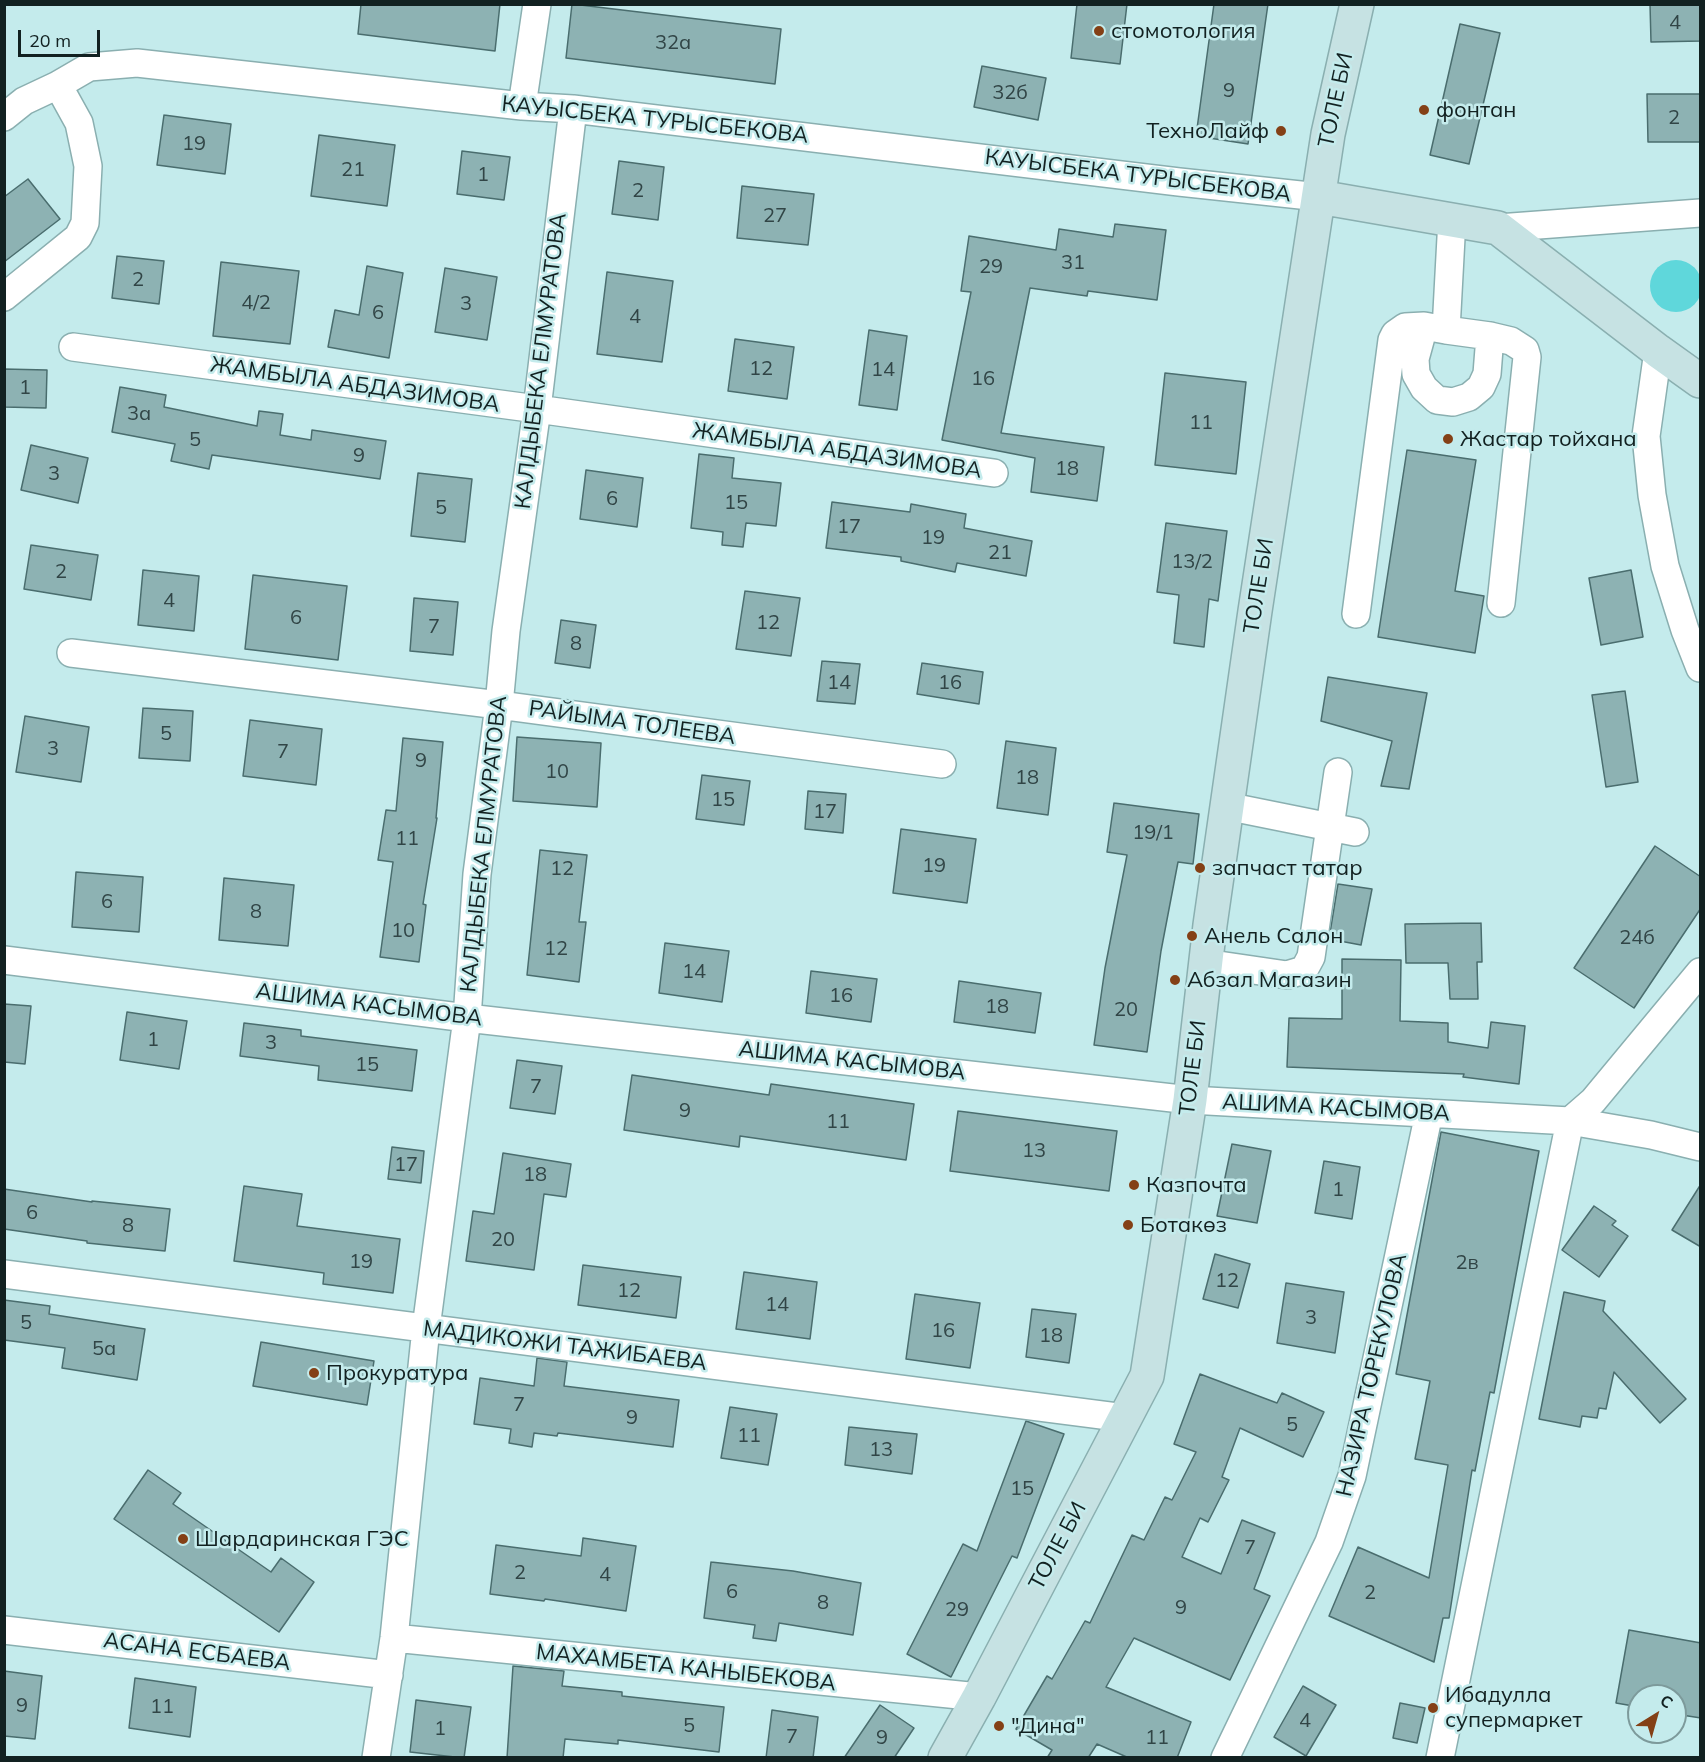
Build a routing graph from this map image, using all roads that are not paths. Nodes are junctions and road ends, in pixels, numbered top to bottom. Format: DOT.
graph roads {
  1 [pos="537,4"];
  2 [pos="1357,4"];
  3 [pos="58,85"];
  4 [pos="522,105"];
  5 [pos="573,109"];
  6 [pos="4,117"];
  7 [pos="1316,211"];
  8 [pos="1701,213"];
  9 [pos="1452,219"];
  10 [pos="1498,228"];
  11 [pos="4,297"];
  12 [pos="1435,328"];
  13 [pos="1490,336"];
  14 [pos="73,347"];
  15 [pos="1658,351"];
  16 [pos="1701,381"];
  17 [pos="537,409"];
  18 [pos="994,473"];
  19 [pos="1500,603"];
  20 [pos="1356,614"];
  21 [pos="71,653"];
  22 [pos="1701,668"];
  23 [pos="499,705"];
  24 [pos="942,764"];
  25 [pos="1338,772"];
  26 [pos="1227,806"];
  27 [pos="1343,830"];
  28 [pos="4,960"];
  29 [pos="1205,963"];
  30 [pos="1701,972"];
  31 [pos="467,1018"];
  32 [pos="1190,1100"];
  33 [pos="1429,1113"];
  34 [pos="1570,1121"];
  35 [pos="1701,1147"];
  36 [pos="4,1274"];
  37 [pos="426,1328"];
  38 [pos="1125,1418"];
  39 [pos="4,1630"];
  40 [pos="394,1638"];
  41 [pos="389,1675"];
  42 [pos="979,1698"];
  43 [pos="376,1758"];
  44 [pos="945,1758"];
  45 [pos="1225,1758"];
  46 [pos="1440,1758"];
  1 -- 4 [label="street"];
  2 -- 7 [label="street, ТОЛЕ БИ"];
  3 -- 4 [label="street, КАУЫСБЕКА ТУРЫСБЕКОВА"];
  3 -- 6 [label="street, КАУЫСБЕКА ТУРЫСБЕКОВА"];
  3 -- 11 [label="street"];
  4 -- 5 [label="street, КАУЫСБЕКА ТУРЫСБЕКОВА"];
  5 -- 7 [label="street, КАУЫСБЕКА ТУРЫСБЕКОВА"];
  5 -- 17 [label="street, КАЛДЫБЕКА ЕЛМУРАТОВА"];
  7 -- 9 [label="street"];
  7 -- 26 [label="street, ТОЛЕ БИ"];
  8 -- 10 [label="street"];
  9 -- 10 [label="street"];
  9 -- 12 [label="street"];
  10 -- 15 [label="street"];
  12 -- 13 [label="street"];
  12 -- 13 [label="street"];
  12 -- 20 [label="street"];
  13 -- 19 [label="street"];
  14 -- 17 [label="street, ЖАМБЫЛА АБДАЗИМОВА"];
  15 -- 16 [label="street"];
  15 -- 22 [label="street"];
  17 -- 18 [label="street, ЖАМБЫЛА АБДАЗИМОВА"];
  17 -- 23 [label="street, КАЛДЫБЕКА ЕЛМУРАТОВА"];
  21 -- 23 [label="street, РАЙЫМА ТОЛЕЕВА"];
  23 -- 24 [label="street, РАЙЫМА ТОЛЕЕВА"];
  23 -- 31 [label="street, КАЛДЫБЕКА ЕЛМУРАТОВА"];
  25 -- 27 [label="street"];
  26 -- 27 [label="street"];
  26 -- 29 [label="street, ТОЛЕ БИ"];
  27 -- 29 [label="street"];
  28 -- 31 [label="street, АШИМА КАСЫМОВА"];
  29 -- 32 [label="street, ТОЛЕ БИ"];
  30 -- 34 [label="street"];
  31 -- 32 [label="street, АШИМА КАСЫМОВА"];
  31 -- 37 [label="street, КАЛДЫБЕКА ЕЛМУРАТОВА"];
  32 -- 33 [label="street, АШИМА КАСЫМОВА"];
  32 -- 38 [label="street, ТОЛЕ БИ"];
  33 -- 34 [label="street, АШИМА КАСЫМОВА"];
  33 -- 45 [label="street, НАЗИРА ТОРЕКУЛОВА"];
  34 -- 35 [label="street, АШИМА КАСЫМОВА"];
  34 -- 46 [label="street"];
  36 -- 37 [label="street, МАДИКОЖИ ТАЖИБАЕВА"];
  37 -- 38 [label="street, МАДИКОЖИ ТАЖИБАЕВА"];
  37 -- 40 [label="street, КАЛДЫБЕКА ЕЛМУРАТОВА"];
  38 -- 42 [label="street, ТОЛЕ БИ"];
  39 -- 41 [label="street, АСАНА ЕСБАЕВА"];
  40 -- 41 [label="street, КАЛДЫБЕКА ЕЛМУРАТОВА"];
  40 -- 42 [label="street, МАХАМБЕТА КАНЫБЕКОВА"];
  41 -- 43 [label="street, КАЛДЫБЕКА ЕЛМУРАТОВА"];
  42 -- 44 [label="street, ТОЛЕ БИ"];
}
